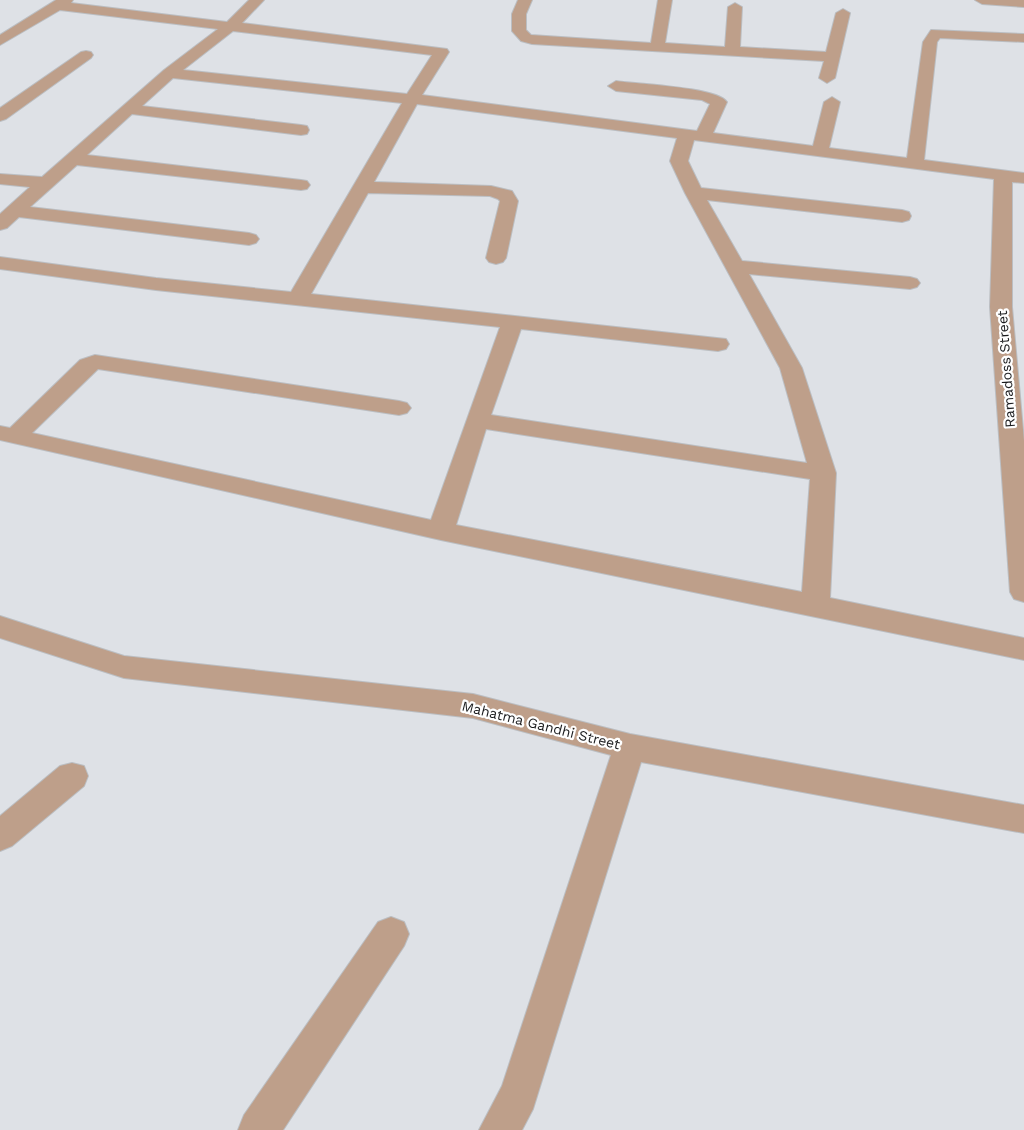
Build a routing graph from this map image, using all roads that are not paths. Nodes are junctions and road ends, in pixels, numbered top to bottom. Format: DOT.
graph roads {
  1 [pos="257,0"];
  2 [pos="525,0"];
  3 [pos="664,0"];
  4 [pos="982,0"];
  5 [pos="61,3"];
  6 [pos="1024,3"];
  7 [pos="735,7"];
  8 [pos="843,13"];
  9 [pos="232,25"];
  10 [pos="1024,38"];
  11 [pos="0,41"];
  12 [pos="657,48"];
  13 [pos="732,52"];
  14 [pos="86,55"];
  15 [pos="833,57"];
  16 [pos="169,73"];
  17 [pos="827,78"];
  18 [pos="616,86"];
  19 [pos="412,99"];
  20 [pos="832,102"];
  21 [pos="128,109"];
  22 [pos="0,116"];
  23 [pos="301,130"];
  24 [pos="694,136"];
  25 [pos="820,151"];
  26 [pos="74,158"];
  27 [pos="915,164"];
  28 [pos="1013,176"];
  29 [pos="0,179"];
  30 [pos="45,182"];
  31 [pos="301,186"];
  32 [pos="363,187"];
  33 [pos="694,193"];
  34 [pos="14,211"];
  35 [pos="902,216"];
  36 [pos="0,224"];
  37 [pos="249,239"];
  38 [pos="496,258"];
  39 [pos="0,263"];
  40 [pos="736,267"];
  41 [pos="910,283"];
  42 [pos="297,300"];
  43 [pos="512,323"];
  44 [pos="718,344"];
  45 [pos="399,408"];
  46 [pos="477,420"];
  47 [pos="8,435"];
  48 [pos="823,473"];
  49 [pos="441,531"];
  50 [pos="1022,549"];
  51 [pos="1024,592"];
  52 [pos="815,604"];
  53 [pos="0,627"];
  54 [pos="1024,650"];
  55 [pos="630,747"];
  56 [pos="72,776"];
  57 [pos="1024,820"];
  58 [pos="0,836"];
  59 [pos="391,934"];
  60 [pos="259,1130"];
  61 [pos="500,1130"];
  1 -- 9 [label="street"];
  2 -- 12 [label="street"];
  3 -- 12 [label="street"];
  4 -- 6 [label="street"];
  5 -- 9 [label="street"];
  5 -- 11 [label="street"];
  7 -- 13 [label="street"];
  8 -- 15 [label="street"];
  9 -- 16 [label="street"];
  9 -- 19 [label="street"];
  10 -- 27 [label="street"];
  12 -- 13 [label="street"];
  13 -- 15 [label="street"];
  14 -- 22 [label="street"];
  15 -- 17 [label="street"];
  16 -- 19 [label="street"];
  16 -- 21 [label="street"];
  18 -- 24 [label="street"];
  19 -- 24 [label="street"];
  19 -- 32 [label="street"];
  20 -- 25 [label="street"];
  21 -- 23 [label="street"];
  21 -- 26 [label="street"];
  24 -- 25 [label="street"];
  24 -- 33 [label="street"];
  25 -- 27 [label="street"];
  26 -- 30 [label="street"];
  26 -- 31 [label="street"];
  27 -- 28 [label="street"];
  28 -- 50 [label="street, Ramadoss Street"];
  29 -- 30 [label="street"];
  30 -- 34 [label="street"];
  32 -- 38 [label="street"];
  32 -- 42 [label="street"];
  33 -- 35 [label="street"];
  33 -- 40 [label="street"];
  34 -- 36 [label="street"];
  34 -- 37 [label="street"];
  39 -- 42 [label="street"];
  40 -- 41 [label="street"];
  40 -- 48 [label="street"];
  42 -- 43 [label="street"];
  43 -- 44 [label="street"];
  43 -- 46 [label="street"];
  45 -- 47 [label="street"];
  46 -- 48 [label="street"];
  46 -- 49 [label="street"];
  47 -- 49 [label="street"];
  48 -- 52 [label="street"];
  49 -- 52 [label="street"];
  50 -- 51 [label="street, Ramadoss Street"];
  52 -- 54 [label="street"];
  53 -- 55 [label="street, Mahatma Gandhi Street"];
  55 -- 57 [label="street, Mahatma Gandhi Street"];
  55 -- 61 [label="street"];
  56 -- 58 [label="street"];
  59 -- 60 [label="street"];
}
